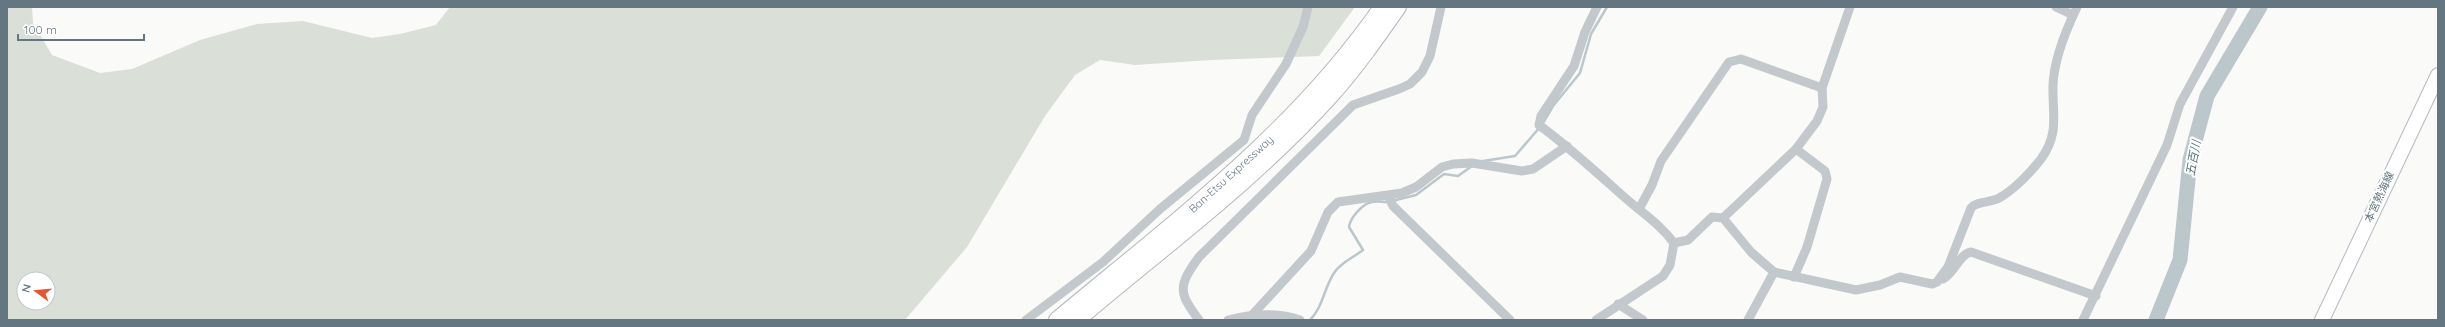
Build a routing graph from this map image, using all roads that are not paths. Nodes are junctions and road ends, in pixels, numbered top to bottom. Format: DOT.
graph roads {
  1 [pos="1308,7"];
  2 [pos="1382,7"];
  3 [pos="1398,7"];
  4 [pos="1441,7"];
  5 [pos="1597,7"];
  6 [pos="1850,7"];
  7 [pos="2056,7"];
  8 [pos="2233,7"];
  9 [pos="2075,11"];
  10 [pos="2438,75"];
  11 [pos="1822,88"];
  12 [pos="1567,146"];
  13 [pos="1796,149"];
  14 [pos="1388,196"];
  15 [pos="1639,209"];
  16 [pos="1723,218"];
  17 [pos="1674,243"];
  18 [pos="1774,272"];
  19 [pos="1794,277"];
  20 [pos="1940,279"];
  21 [pos="2096,296"];
  22 [pos="1618,304"];
  23 [pos="1253,314"];
  24 [pos="1026,320"];
  25 [pos="1057,320"];
  26 [pos="1077,320"];
  27 [pos="1199,320"];
  28 [pos="1228,320"];
  29 [pos="1300,320"];
  30 [pos="1510,320"];
  31 [pos="1596,320"];
  32 [pos="1642,320"];
  33 [pos="1748,320"];
  34 [pos="2083,320"];
  35 [pos="2322,320"];
  1 -- 24 [label="street"];
  2 -- 25 [label="highway, Ban-Etsu Expressway"];
  3 -- 26 [label="highway, Ban-Etsu Expressway"];
  4 -- 27 [label="street"];
  5 -- 12 [label="street"];
  6 -- 11 [label="street"];
  7 -- 9 [label="street"];
  8 -- 21 [label="street"];
  9 -- 20 [label="street"];
  10 -- 35 [label="main road, 本宮熱海線"];
  11 -- 13 [label="street"];
  11 -- 15 [label="street"];
  12 -- 14 [label="street"];
  12 -- 15 [label="street"];
  13 -- 16 [label="street"];
  13 -- 19 [label="street"];
  14 -- 23 [label="street"];
  14 -- 30 [label="street"];
  15 -- 17 [label="street"];
  16 -- 17 [label="street"];
  16 -- 18 [label="street"];
  17 -- 22 [label="street"];
  18 -- 19 [label="street"];
  18 -- 33 [label="street"];
  19 -- 20 [label="street"];
  20 -- 21 [label="street"];
  21 -- 34 [label="street"];
  22 -- 31 [label="street"];
  22 -- 32 [label="street"];
  23 -- 28 [label="street"];
  23 -- 29 [label="street"];
}
